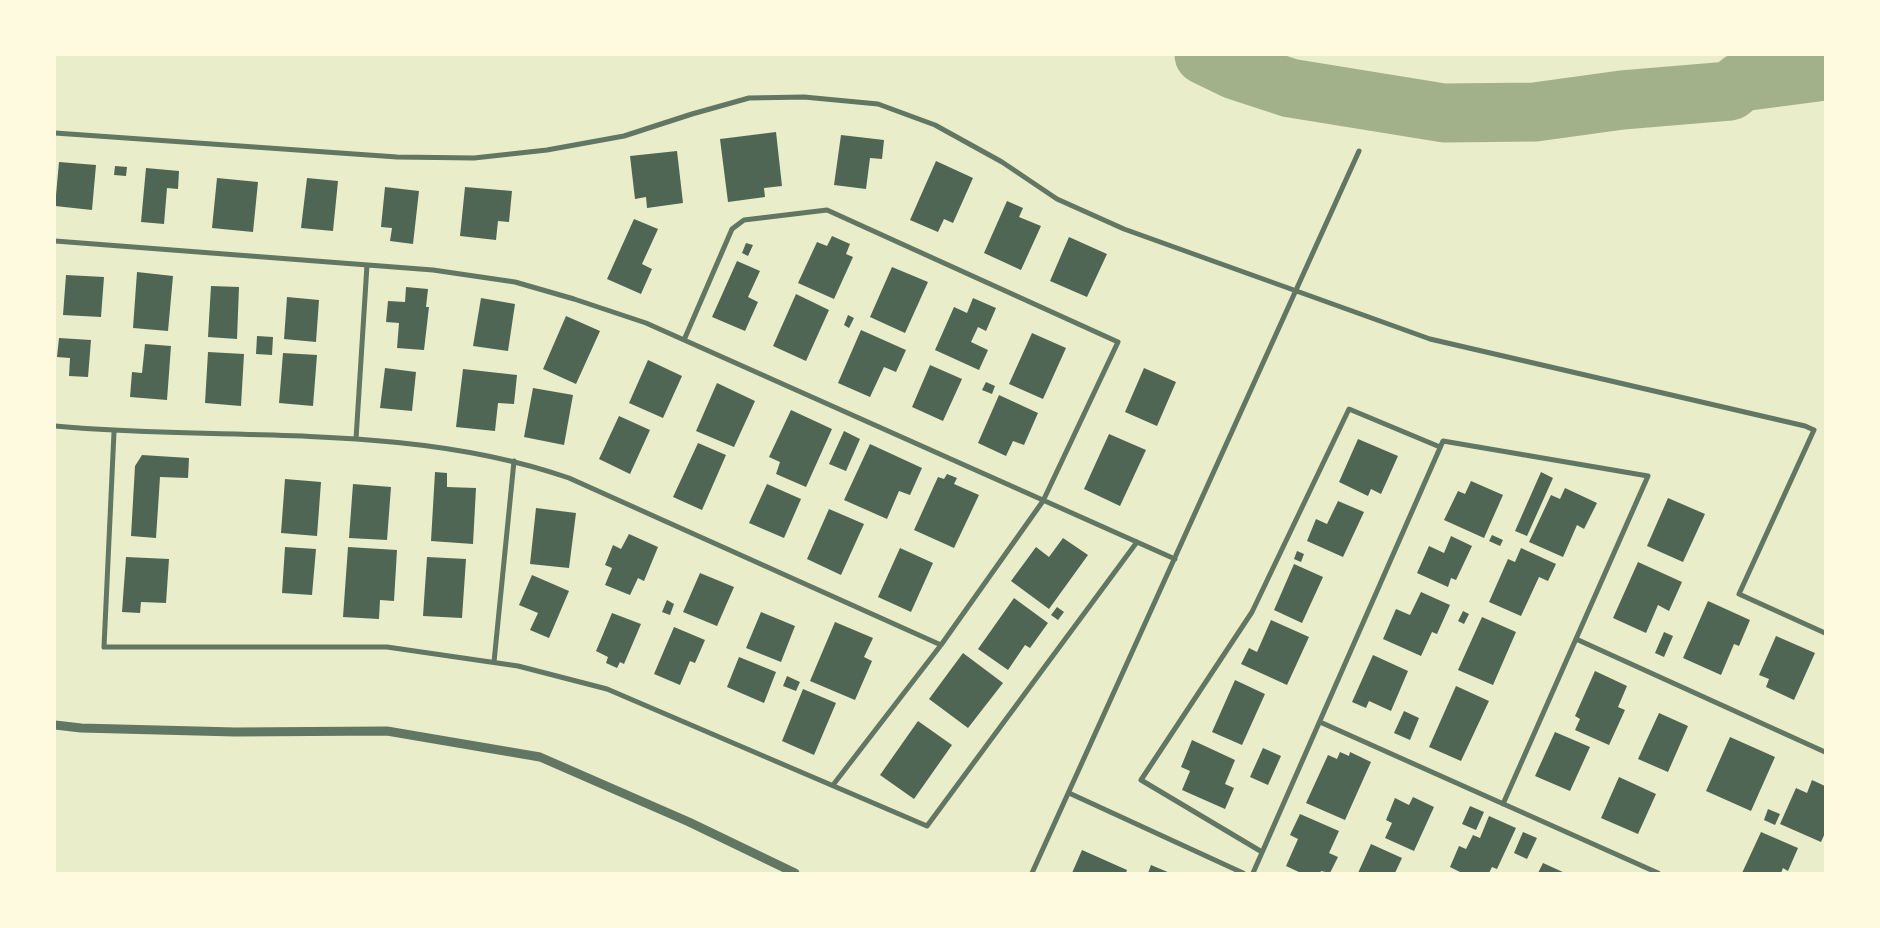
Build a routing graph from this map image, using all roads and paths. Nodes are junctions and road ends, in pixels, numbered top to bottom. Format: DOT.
graph roads {
  1 [pos="55,133"];
  2 [pos="1359,151"];
  3 [pos="55,241"];
  4 [pos="367,265"];
  5 [pos="1296,290"];
  6 [pos="684,340"];
  7 [pos="55,426"];
  8 [pos="114,432"];
  9 [pos="356,439"];
  10 [pos="1440,447"];
  11 [pos="514,461"];
  12 [pos="1043,501"];
  13 [pos="1137,542"];
  14 [pos="1175,559"];
  15 [pos="1825,633"];
  16 [pos="1576,639"];
  17 [pos="941,645"];
  18 [pos="494,662"];
  19 [pos="1320,722"];
  20 [pos="55,724"];
  21 [pos="1825,752"];
  22 [pos="832,785"];
  23 [pos="1069,793"];
  24 [pos="1503,804"];
  25 [pos="1262,852"];
  26 [pos="795,873"];
  27 [pos="1032,873"];
  28 [pos="1243,873"];
  29 [pos="1253,873"];
  30 [pos="1658,873"];
  1 -- 5 [label="street"];
  2 -- 5 [label="street"];
  3 -- 4 [label="street"];
  4 -- 6 [label="street"];
  4 -- 9 [label="street"];
  5 -- 14 [label="street"];
  5 -- 15 [label="street"];
  6 -- 12 [label="street"];
  6 -- 12 [label="street"];
  7 -- 8 [label="street"];
  8 -- 9 [label="street"];
  8 -- 18 [label="street"];
  9 -- 11 [label="street"];
  10 -- 16 [label="street"];
  10 -- 19 [label="street"];
  10 -- 25 [label="street"];
  11 -- 17 [label="street"];
  11 -- 18 [label="street"];
  12 -- 13 [label="street"];
  12 -- 17 [label="street"];
  13 -- 14 [label="street"];
  13 -- 22 [label="street"];
  14 -- 23 [label="street"];
  16 -- 21 [label="street"];
  16 -- 24 [label="street"];
  17 -- 22 [label="street"];
  18 -- 22 [label="street"];
  19 -- 24 [label="street"];
  19 -- 25 [label="street"];
  20 -- 26 [label="street"];
  23 -- 27 [label="street"];
  23 -- 28 [label="street"];
  24 -- 30 [label="street"];
  25 -- 29 [label="street"];
}
